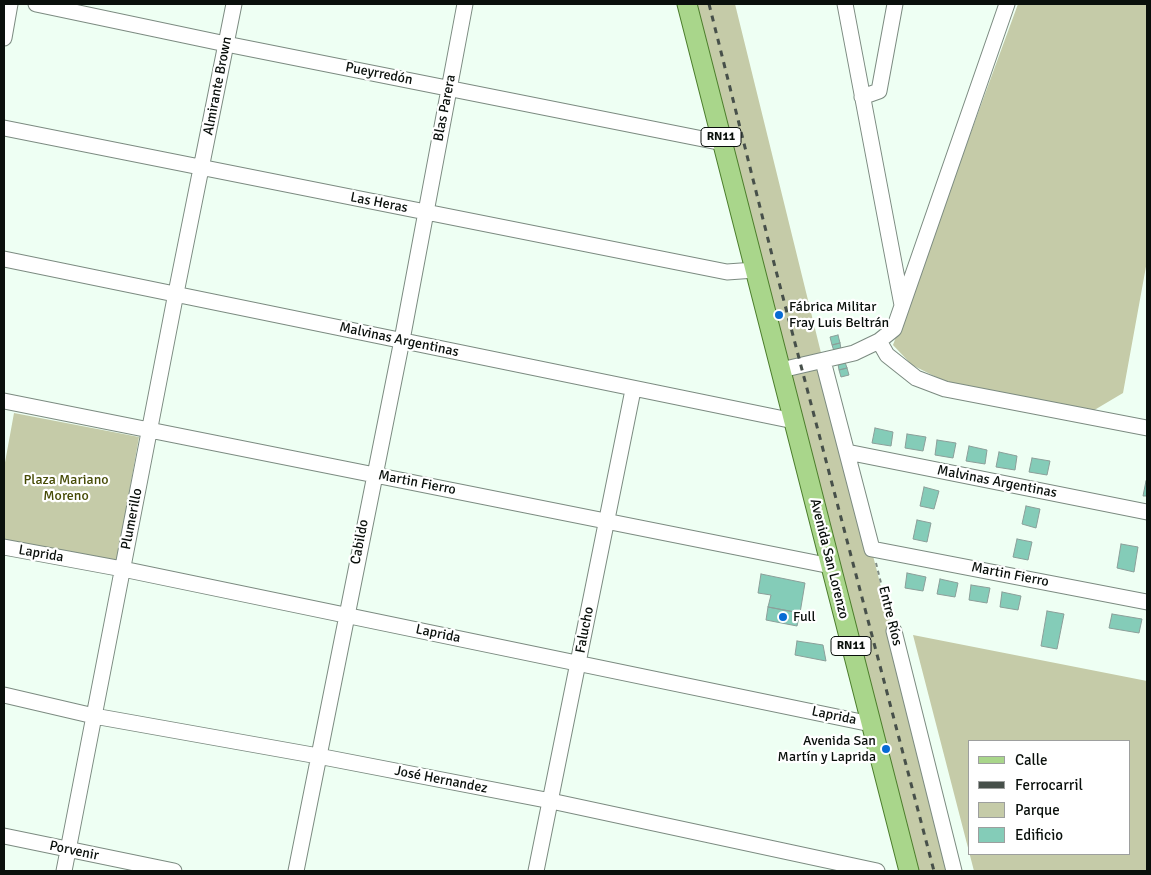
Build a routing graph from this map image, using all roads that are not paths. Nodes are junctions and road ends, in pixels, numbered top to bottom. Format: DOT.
graph roads {
  1 [pos="10,4"];
  2 [pos="36,4"];
  3 [pos="234,4"];
  4 [pos="465,4"];
  5 [pos="687,4"];
  6 [pos="845,4"];
  7 [pos="895,4"];
  8 [pos="1007,4"];
  9 [pos="4,38"];
  10 [pos="226,44"];
  11 [pos="449,88"];
  12 [pos="862,97"];
  13 [pos="4,128"];
  14 [pos="723,143"];
  15 [pos="201,167"];
  16 [pos="425,212"];
  17 [pos="4,259"];
  18 [pos="755,270"];
  19 [pos="176,293"];
  20 [pos="902,306"];
  21 [pos="402,340"];
  22 [pos="879,341"];
  23 [pos="823,361"];
  24 [pos="781,370"];
  25 [pos="634,390"];
  26 [pos="4,401"];
  27 [pos="794,422"];
  28 [pos="1147,428"];
  29 [pos="149,430"];
  30 [pos="847,452"];
  31 [pos="374,475"];
  32 [pos="1147,512"];
  33 [pos="607,521"];
  34 [pos="4,547"];
  35 [pos="831,566"];
  36 [pos="123,569"];
  37 [pos="1147,602"];
  38 [pos="346,615"];
  39 [pos="894,631"];
  40 [pos="578,663"];
  41 [pos="4,695"];
  42 [pos="94,716"];
  43 [pos="871,724"];
  44 [pos="318,756"];
  45 [pos="551,801"];
  46 [pos="4,836"];
  47 [pos="68,850"];
  48 [pos="64,871"];
  49 [pos="174,871"];
  50 [pos="296,871"];
  51 [pos="536,871"];
  52 [pos="877,871"];
  53 [pos="909,871"];
  54 [pos="954,871"];
  1 -- 9 [label="street"];
  2 -- 10 [label="street, Pueyrredón"];
  3 -- 10 [label="street, Almirante Brown"];
  4 -- 11 [label="street, Blas Parera"];
  5 -- 14 [label="main road, RN11"];
  6 -- 12 [label="street"];
  7 -- 12 [label="street"];
  8 -- 20 [label="street"];
  10 -- 11 [label="street, Pueyrredón"];
  10 -- 15 [label="street, Almirante Brown"];
  11 -- 14 [label="street, Pueyrredón"];
  11 -- 16 [label="street, Blas Parera"];
  12 -- 20 [label="street"];
  13 -- 15 [label="street, Las Heras"];
  14 -- 18 [label="main road, RN11"];
  15 -- 16 [label="street, Las Heras"];
  15 -- 19 [label="street, Plumerillo"];
  16 -- 18 [label="street, Las Heras"];
  16 -- 21 [label="street, Cabildo"];
  17 -- 19 [label="street, Malvinas Argentinas"];
  18 -- 24 [label="main road, RN11"];
  19 -- 21 [label="street, Malvinas Argentinas"];
  19 -- 29 [label="street, Plumerillo"];
  20 -- 22 [label="street"];
  21 -- 25 [label="street, Malvinas Argentinas"];
  21 -- 31 [label="street, Cabildo"];
  22 -- 23 [label="street"];
  22 -- 28 [label="street"];
  23 -- 24 [label="street"];
  23 -- 30 [label="street"];
  24 -- 27 [label="main road, RN11"];
  25 -- 27 [label="street, Malvinas Argentinas"];
  25 -- 33 [label="street, Falucho"];
  26 -- 29 [label="street, Martin Fierro"];
  27 -- 35 [label="main road, Avenida San Lorenzo / RN11"];
  29 -- 31 [label="street, Martin Fierro"];
  29 -- 36 [label="street, Plumerillo"];
  30 -- 32 [label="street, Malvinas Argentinas"];
  30 -- 37 [label="street, Martin Fierro"];
  31 -- 33 [label="street, Martin Fierro"];
  31 -- 38 [label="street, Cabildo"];
  33 -- 35 [label="street, Martin Fierro"];
  33 -- 40 [label="street, Falucho"];
  34 -- 36 [label="street, Laprida"];
  35 -- 43 [label="main road, Avenida San Lorenzo / RN11"];
  36 -- 38 [label="street, Laprida"];
  36 -- 42 [label="street, Plumerillo"];
  38 -- 40 [label="street, Laprida"];
  38 -- 44 [label="street, Cabildo"];
  39 -- 54 [label="street, Entre Ríos"];
  40 -- 43 [label="street, Laprida"];
  40 -- 45 [label="street, Falucho"];
  41 -- 42 [label="street, José Hernandez"];
  42 -- 44 [label="street, José Hernandez"];
  42 -- 47 [label="street, Plumerillo"];
  43 -- 53 [label="main road, Avenida San Lorenzo / RN11"];
  44 -- 45 [label="street, José Hernandez"];
  44 -- 50 [label="street, Cabildo"];
  45 -- 51 [label="street, Falucho"];
  45 -- 52 [label="street, José Hernandez"];
  46 -- 47 [label="street, Porvenir"];
  47 -- 48 [label="street, Plumerillo"];
  47 -- 49 [label="street, Porvenir"];
}
